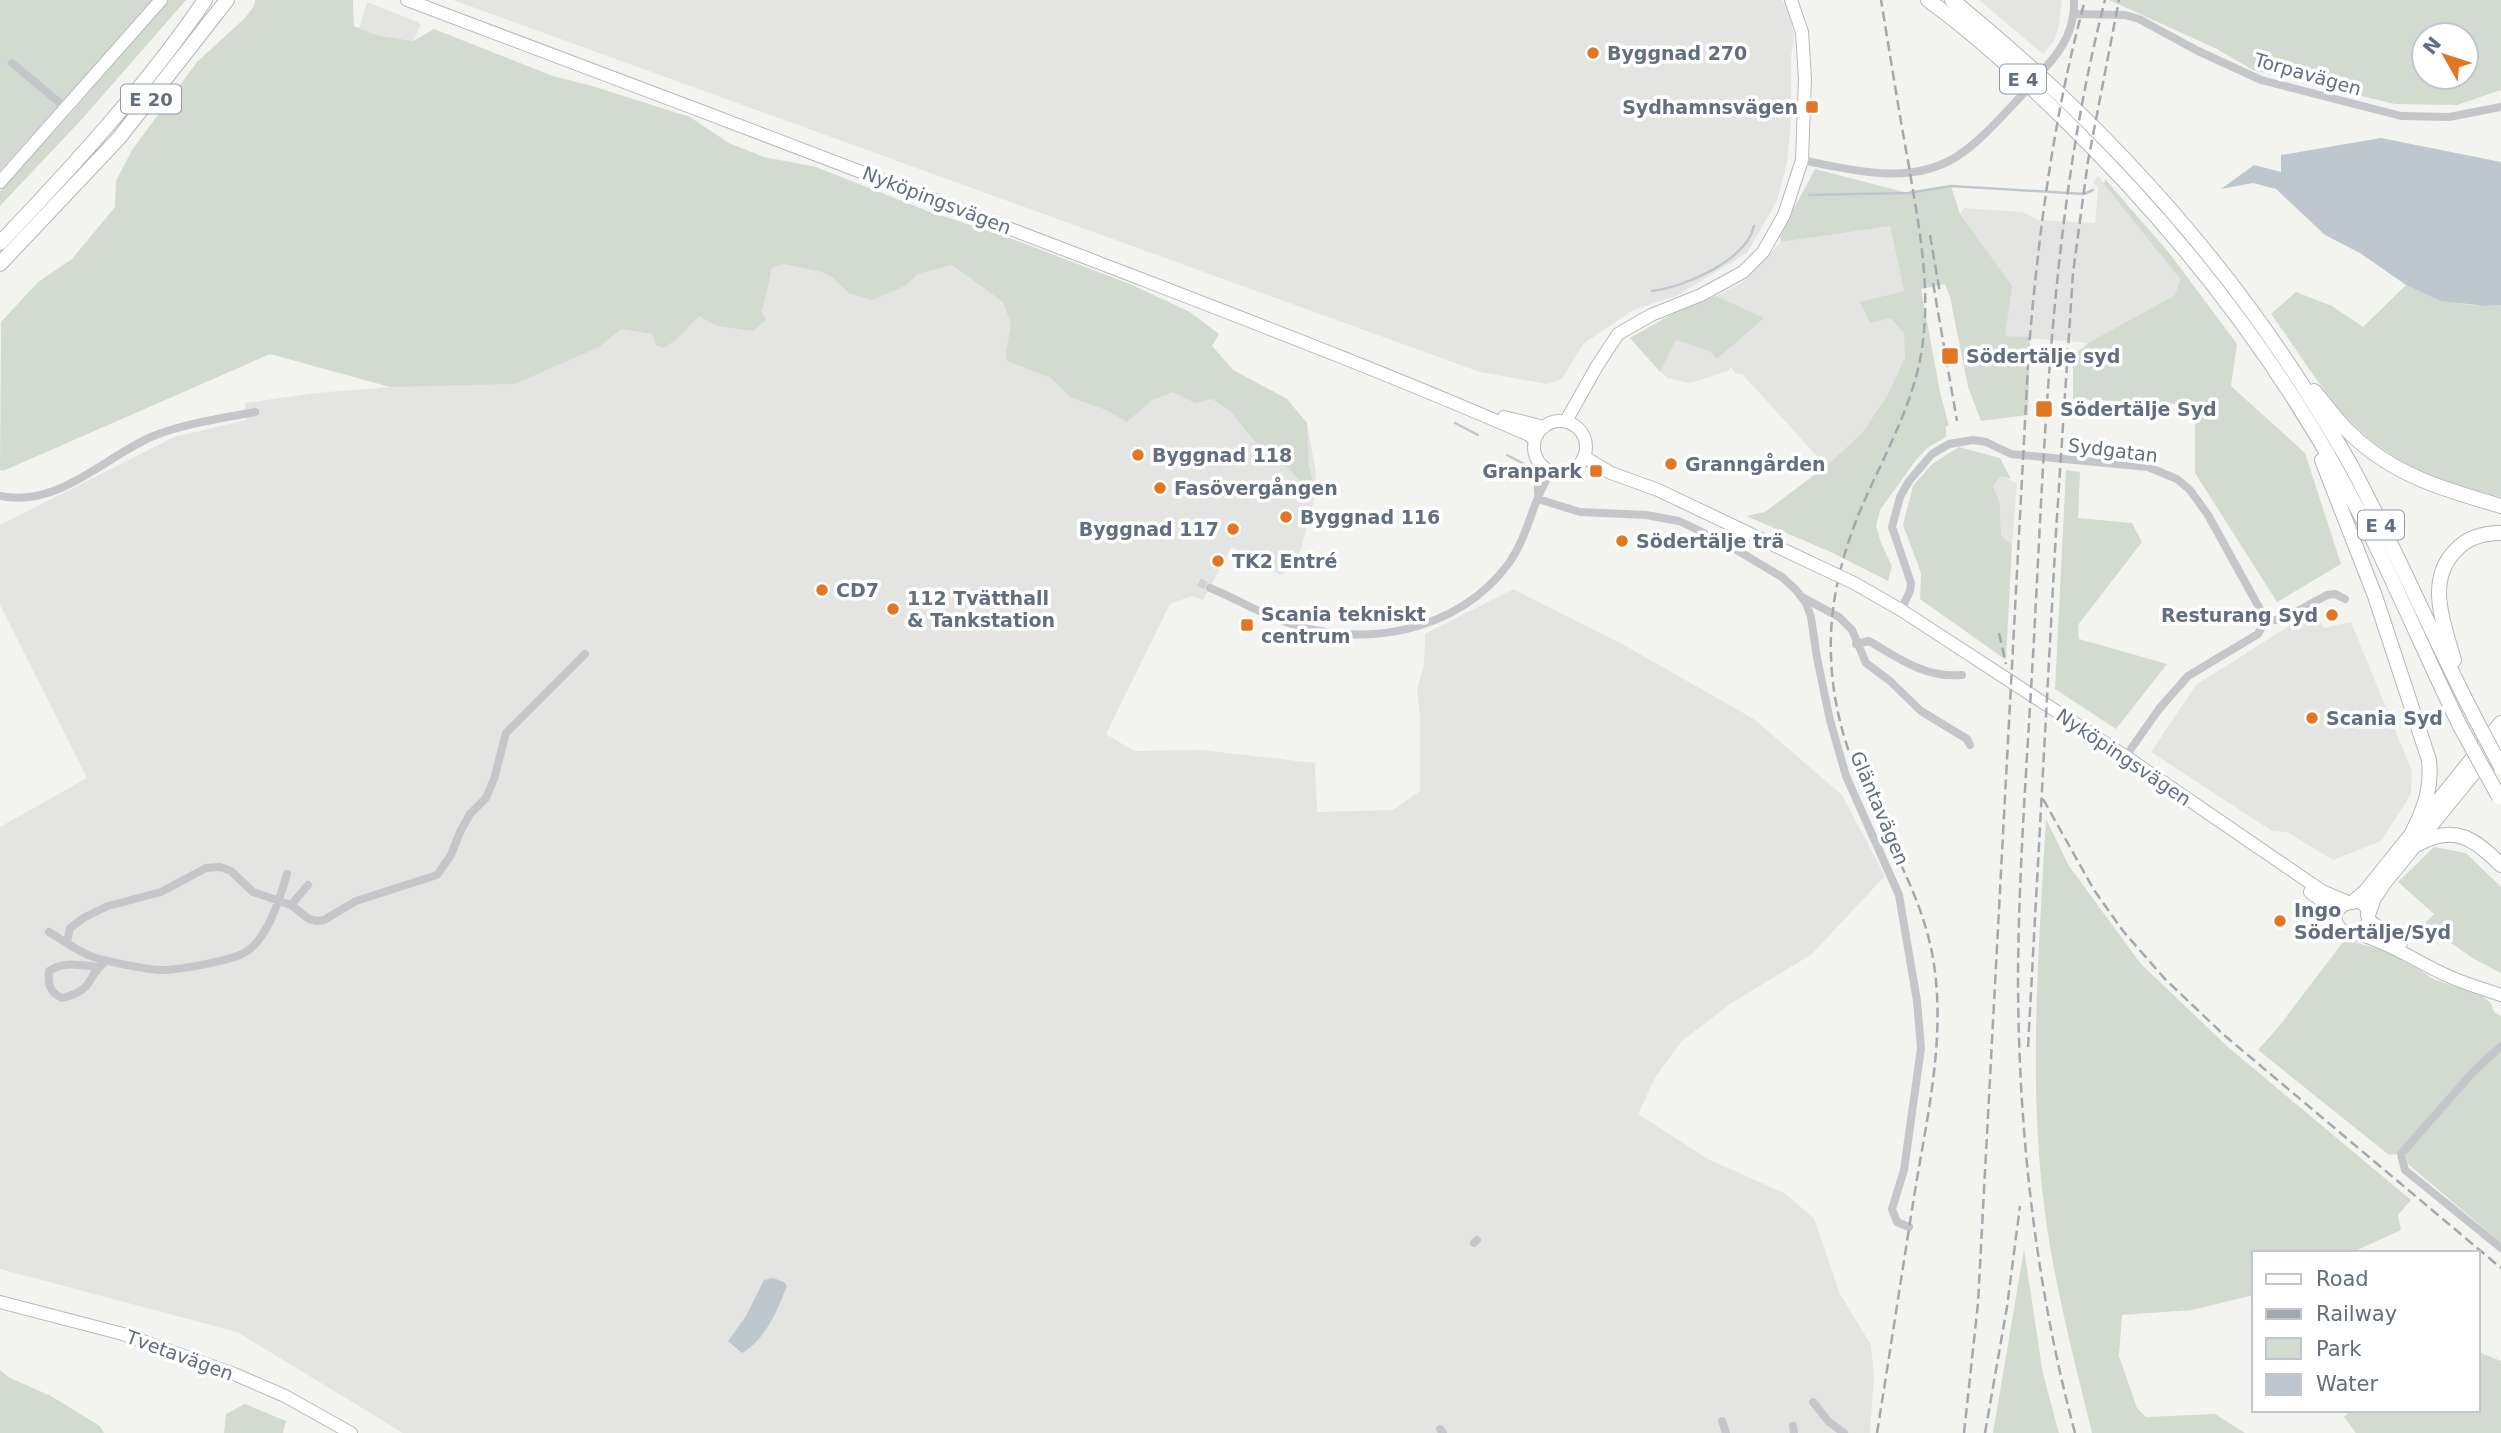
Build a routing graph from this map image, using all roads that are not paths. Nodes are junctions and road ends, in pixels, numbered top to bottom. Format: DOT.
graph roads {
  1 [pos="161,0"];
  2 [pos="205,0"];
  3 [pos="227,0"];
  4 [pos="408,0"];
  5 [pos="1791,0"];
  6 [pos="1928,0"];
  7 [pos="1952,0"];
  8 [pos="2074,0"];
  9 [pos="2075,14"];
  10 [pos="12,63"];
  11 [pos="2044,69"];
  12 [pos="2023,94"];
  13 [pos="2501,107"];
  14 [pos="66,108"];
  15 [pos="1802,160"];
  16 [pos="0,182"];
  17 [pos="0,243"];
  18 [pos="0,264"];
  19 [pos="2285,358"];
  20 [pos="1585,390"];
  21 [pos="1463,406"];
  22 [pos="2301,410"];
  23 [pos="255,412"];
  24 [pos="1566,421"];
  25 [pos="1544,427"];
  26 [pos="1580,429"];
  27 [pos="1535,440"];
  28 [pos="1584,457"];
  29 [pos="1538,461"];
  30 [pos="1575,469"];
  31 [pos="1552,471"];
  32 [pos="1611,473"];
  33 [pos="0,496"];
  34 [pos="1538,499"];
  35 [pos="2501,506"];
  36 [pos="2501,533"];
  37 [pos="1210,587"];
  38 [pos="1802,597"];
  39 [pos="2345,599"];
  40 [pos="1901,610"];
  41 [pos="2266,620"];
  42 [pos="1856,643"];
  43 [pos="585,654"];
  44 [pos="1962,674"];
  45 [pos="2465,699"];
  46 [pos="2501,723"];
  47 [pos="2501,739"];
  48 [pos="1970,745"];
  49 [pos="2123,759"];
  50 [pos="2501,767"];
  51 [pos="2500,798"];
  52 [pos="2413,831"];
  53 [pos="2413,847"];
  54 [pos="2501,864"];
  55 [pos="287,874"];
  56 [pos="309,885"];
  57 [pos="279,901"];
  58 [pos="2350,902"];
  59 [pos="291,905"];
  60 [pos="2337,913"];
  61 [pos="2369,917"];
  62 [pos="49,932"];
  63 [pos="2357,933"];
  64 [pos="67,942"];
  65 [pos="106,961"];
  66 [pos="98,967"];
  67 [pos="2473,985"];
  68 [pos="2501,995"];
  69 [pos="2501,1046"];
  70 [pos="1909,1227"];
  71 [pos="2501,1248"];
  72 [pos="0,1302"];
  73 [pos="1813,1402"];
  74 [pos="1721,1421"];
  75 [pos="351,1433"];
  76 [pos="1726,1433"];
  77 [pos="1844,1433"];
  1 -- 14 [label="main road"];
  2 -- 17 [label="highway, E 20"];
  3 -- 18 [label="highway, E 20"];
  4 -- 21 [label="main road, Nyköpingsvägen"];
  5 -- 15 [label="main road"];
  6 -- 22 [label="highway, E 4"];
  7 -- 19 [label="highway, E 4"];
  8 -- 9 [label="street"];
  9 -- 11 [label="street"];
  9 -- 13 [label="street, Torpavägen"];
  10 -- 14 [label="street"];
  12 -- 15 [label="street"];
  14 -- 16 [label="main road"];
  15 -- 20 [label="main road"];
  19 -- 35 [label="highway"];
  19 -- 45 [label="highway, E 4"];
  20 -- 24 [label="main road"];
  20 -- 26 [label="main road"];
  21 -- 25 [label="main road, Nyköpingsvägen"];
  21 -- 27 [label="main road, Nyköpingsvägen"];
  22 -- 51 [label="highway, E 4, bridge"];
  22 -- 52 [label="highway"];
  23 -- 33 [label="street"];
  24 -- 25 [label="main road"];
  24 -- 26 [label="main road"];
  25 -- 27 [label="main road"];
  26 -- 28 [label="main road"];
  27 -- 29 [label="main road"];
  28 -- 30 [label="main road"];
  28 -- 32 [label="main road, Nyköpingsvägen"];
  29 -- 31 [label="main road"];
  29 -- 34 [label="street"];
  30 -- 31 [label="main road"];
  30 -- 32 [label="main road, Nyköpingsvägen"];
  31 -- 34 [label="street"];
  32 -- 40 [label="main road, Nyköpingsvägen, bridge"];
  34 -- 37 [label="street"];
  34 -- 38 [label="street, Gläntavägen"];
  36 -- 45 [label="highway"];
  38 -- 42 [label="street"];
  38 -- 70 [label="street, Gläntavägen"];
  39 -- 41 [label="street"];
  40 -- 41 [label="street, Sydgatan"];
  40 -- 49 [label="main road, Nyköpingsvägen"];
  41 -- 49 [label="street"];
  42 -- 44 [label="street"];
  42 -- 48 [label="street"];
  43 -- 59 [label="street"];
  45 -- 50 [label="highway, E 4, bridge"];
  46 -- 52 [label="highway"];
  47 -- 53 [label="highway"];
  49 -- 58 [label="main road, Nyköpingsvägen"];
  49 -- 60 [label="main road, Nyköpingsvägen"];
  52 -- 58 [label="highway"];
  53 -- 54 [label="highway"];
  53 -- 61 [label="highway"];
  55 -- 57 [label="street"];
  56 -- 59 [label="street"];
  57 -- 59 [label="street"];
  57 -- 64 [label="street"];
  57 -- 65 [label="street"];
  58 -- 60 [label="main road"];
  58 -- 61 [label="main road"];
  60 -- 63 [label="main road"];
  61 -- 63 [label="main road"];
  61 -- 67 [label="main road"];
  62 -- 64 [label="street"];
  63 -- 67 [label="main road"];
  64 -- 65 [label="street"];
  65 -- 66 [label="street"];
  66 -- 66 [label="street"];
  67 -- 68 [label="main road"];
  69 -- 71 [label="street"];
  72 -- 75 [label="main road, Tvetavägen"];
  73 -- 77 [label="street"];
  74 -- 76 [label="street"];
}
